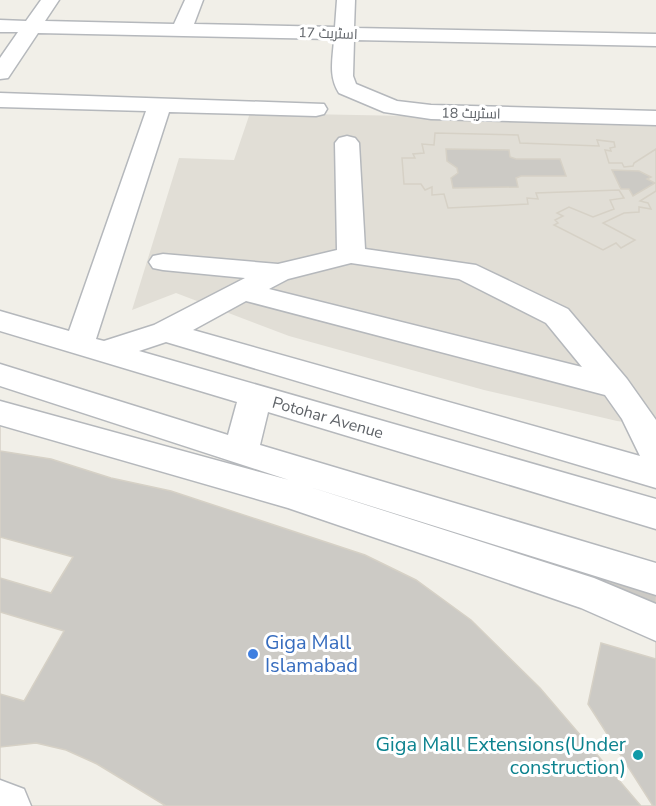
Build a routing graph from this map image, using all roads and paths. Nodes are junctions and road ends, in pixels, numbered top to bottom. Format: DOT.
graph roads {
  1 [pos="50,0"];
  2 [pos="194,0"];
  3 [pos="346,0"];
  4 [pos="0,26"];
  5 [pos="32,27"];
  6 [pos="182,29"];
  7 [pos="345,33"];
  8 [pos="656,40"];
  9 [pos="0,73"];
  10 [pos="0,100"];
  11 [pos="160,105"];
  12 [pos="316,109"];
  13 [pos="656,117"];
  14 [pos="347,143"];
  15 [pos="351,255"];
  16 [pos="163,262"];
  17 [pos="278,273"];
  18 [pos="241,291"];
  19 [pos="0,321"];
  20 [pos="165,332"];
  21 [pos="91,348"];
  22 [pos="0,375"];
  23 [pos="616,387"];
  24 [pos="255,396"];
  25 [pos="0,413"];
  26 [pos="241,452"];
  27 [pos="656,453"];
  28 [pos="656,474"];
  29 [pos="656,514"];
  30 [pos="656,579"];
  31 [pos="656,622"];
  32 [pos="0,804"];
  33 [pos="7,806"];
  1 -- 5 [label="street"];
  2 -- 6 [label="street"];
  3 -- 7 [label="street, اسٹریٹ 18"];
  4 -- 5 [label="street, اسٹریٹ 17"];
  5 -- 6 [label="street, اسٹریٹ 17"];
  5 -- 9 [label="street"];
  6 -- 7 [label="street, اسٹریٹ 17"];
  7 -- 8 [label="street, اسٹریٹ 17"];
  7 -- 13 [label="street, اسٹریٹ 18"];
  10 -- 11 [label="street"];
  11 -- 12 [label="street"];
  11 -- 21 [label="street"];
  14 -- 15 [label="street"];
  15 -- 17 [label="street"];
  15 -- 23 [label="street"];
  16 -- 17 [label="street"];
  17 -- 18 [label="street"];
  18 -- 20 [label="street"];
  18 -- 23 [label="street"];
  19 -- 21 [label="street, Potohar Avenue"];
  20 -- 21 [label="street"];
  20 -- 28 [label="street"];
  21 -- 24 [label="street, Potohar Avenue"];
  22 -- 26 [label="street"];
  23 -- 27 [label="street"];
  24 -- 26 [label="street"];
  24 -- 29 [label="street, Potohar Avenue"];
  25 -- 31 [label="street"];
  26 -- 30 [label="street"];
  32 -- 33 [label="street"];
}
